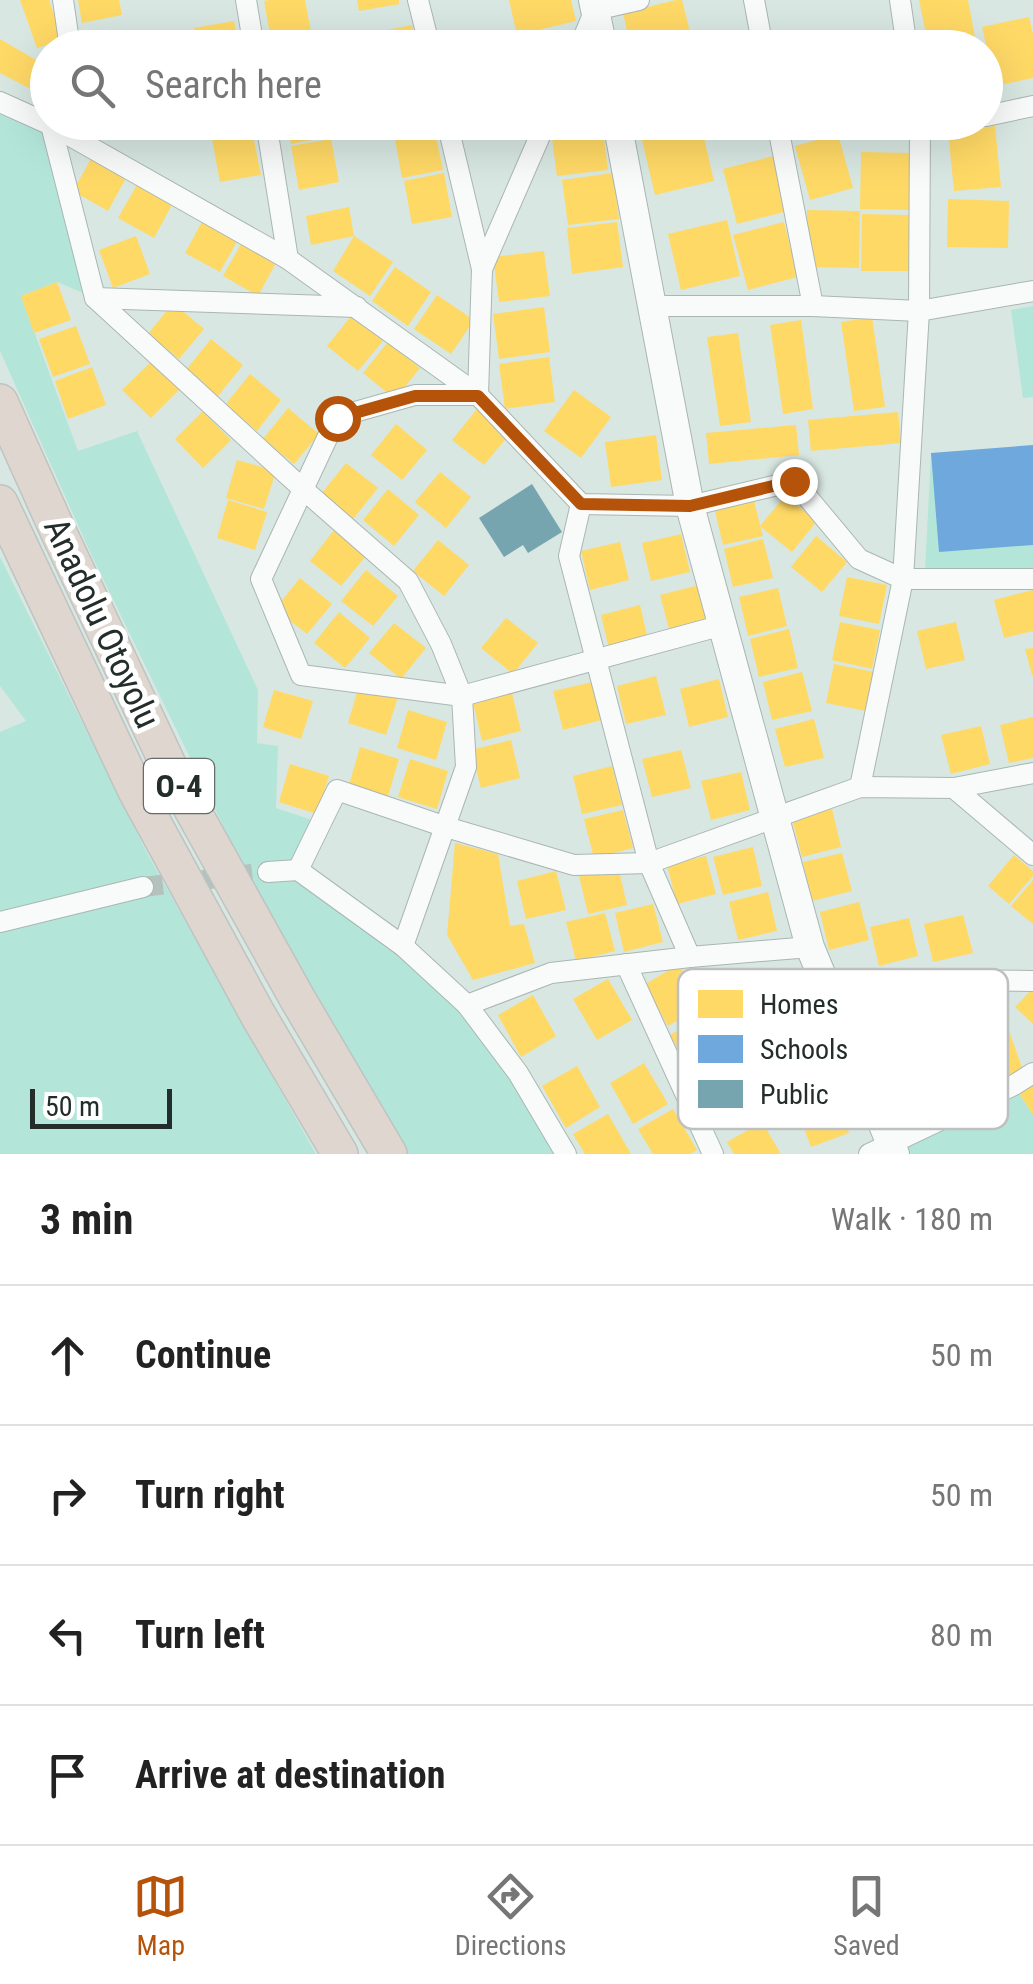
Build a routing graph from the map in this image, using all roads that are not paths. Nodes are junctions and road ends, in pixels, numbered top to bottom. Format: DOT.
graph roads {
  1 [pos="63,0"];
  2 [pos="246,0"];
  3 [pos="418,0"];
  4 [pos="639,0"];
  5 [pos="754,0"];
  6 [pos="900,0"];
  7 [pos="594,5"];
  8 [pos="67,30"];
  9 [pos="251,30"];
  10 [pos="426,30"];
  11 [pos="585,30"];
  12 [pos="599,30"];
  13 [pos="760,30"];
  14 [pos="905,30"];
  15 [pos="0,102"];
  16 [pos="1033,106"];
  17 [pos="1003,112"];
  18 [pos="30,115"];
  19 [pos="56,140"];
  20 [pos="80,140"];
  21 [pos="269,140"];
  22 [pos="452,140"];
  23 [pos="538,140"];
  24 [pos="621,140"];
  25 [pos="781,140"];
  26 [pos="920,140"];
  27 [pos="288,259"];
  28 [pos="482,269"];
  29 [pos="1033,291"];
  30 [pos="96,298"];
  31 [pos="653,306"];
  32 [pos="813,306"];
  33 [pos="357,307"];
  34 [pos="919,311"];
  35 [pos="478,396"];
  36 [pos="0,402"];
  37 [pos="304,490"];
  38 [pos="0,503"];
  39 [pos="581,504"];
  40 [pos="690,506"];
  41 [pos="903,579"];
  42 [pos="1033,579"];
  43 [pos="722,625"];
  44 [pos="597,661"];
  45 [pos="462,696"];
  46 [pos="1033,772"];
  47 [pos="860,787"];
  48 [pos="954,788"];
  49 [pos="774,816"];
  50 [pos="446,827"];
  51 [pos="1033,856"];
  52 [pos="649,863"];
  53 [pos="298,870"];
  54 [pos="268,872"];
  55 [pos="142,887"];
  56 [pos="0,922"];
  57 [pos="402,946"];
  58 [pos="810,947"];
  59 [pos="690,957"];
  60 [pos="626,964"];
  61 [pos="818,969"];
  62 [pos="1008,981"];
  63 [pos="1033,981"];
  64 [pos="466,1004"];
  65 [pos="1033,1073"];
  66 [pos="678,1078"];
  67 [pos="1008,1088"];
  68 [pos="702,1129"];
  69 [pos="928,1129"];
  70 [pos="885,1151"];
  71 [pos="340,1154"];
  72 [pos="389,1154"];
  73 [pos="566,1154"];
  74 [pos="713,1154"];
  1 -- 8 [label="street"];
  2 -- 9 [label="street"];
  3 -- 10 [label="street"];
  4 -- 7 [label="street"];
  5 -- 13 [label="street"];
  6 -- 14 [label="street"];
  7 -- 11 [label="street"];
  7 -- 12 [label="main road"];
  15 -- 18 [label="street"];
  16 -- 17 [label="street"];
  19 -- 30 [label="street"];
  20 -- 27 [label="street"];
  21 -- 27 [label="street"];
  22 -- 28 [label="street"];
  23 -- 28 [label="street"];
  24 -- 31 [label="main road"];
  25 -- 32 [label="street"];
  26 -- 34 [label="street"];
  27 -- 33 [label="street"];
  28 -- 35 [label="street"];
  29 -- 34 [label="street"];
  30 -- 33 [label="street"];
  30 -- 37 [label="street"];
  31 -- 32 [label="street"];
  31 -- 40 [label="main road"];
  32 -- 34 [label="street"];
  33 -- 35 [label="street"];
  34 -- 41 [label="street"];
  35 -- 37 [label="street"];
  35 -- 39 [label="street"];
  36 -- 72 [label="highway, Anadolu Otoyolu / O-4"];
  37 -- 45 [label="street"];
  37 -- 45 [label="street"];
  38 -- 71 [label="highway, Anadolu Otoyolu / O-4"];
  39 -- 40 [label="street"];
  39 -- 44 [label="street"];
  40 -- 41 [label="street"];
  40 -- 43 [label="main road"];
  41 -- 42 [label="street"];
  41 -- 47 [label="street"];
  43 -- 44 [label="street"];
  43 -- 49 [label="main road"];
  44 -- 45 [label="street"];
  44 -- 52 [label="street"];
  45 -- 50 [label="street"];
  46 -- 48 [label="street"];
  47 -- 48 [label="street"];
  47 -- 49 [label="street"];
  48 -- 51 [label="street"];
  49 -- 52 [label="street"];
  49 -- 58 [label="main road"];
  50 -- 52 [label="street"];
  50 -- 53 [label="street"];
  50 -- 57 [label="street"];
  52 -- 59 [label="street"];
  53 -- 54 [label="street"];
  53 -- 57 [label="street"];
  55 -- 56 [label="street"];
  57 -- 64 [label="street"];
  58 -- 59 [label="street"];
  58 -- 61 [label="main road"];
  59 -- 60 [label="street"];
  60 -- 64 [label="street"];
  60 -- 66 [label="street"];
  62 -- 63 [label="street"];
  64 -- 73 [label="street"];
  65 -- 67 [label="street"];
  68 -- 74 [label="street"];
  69 -- 70 [label="street"];
}
